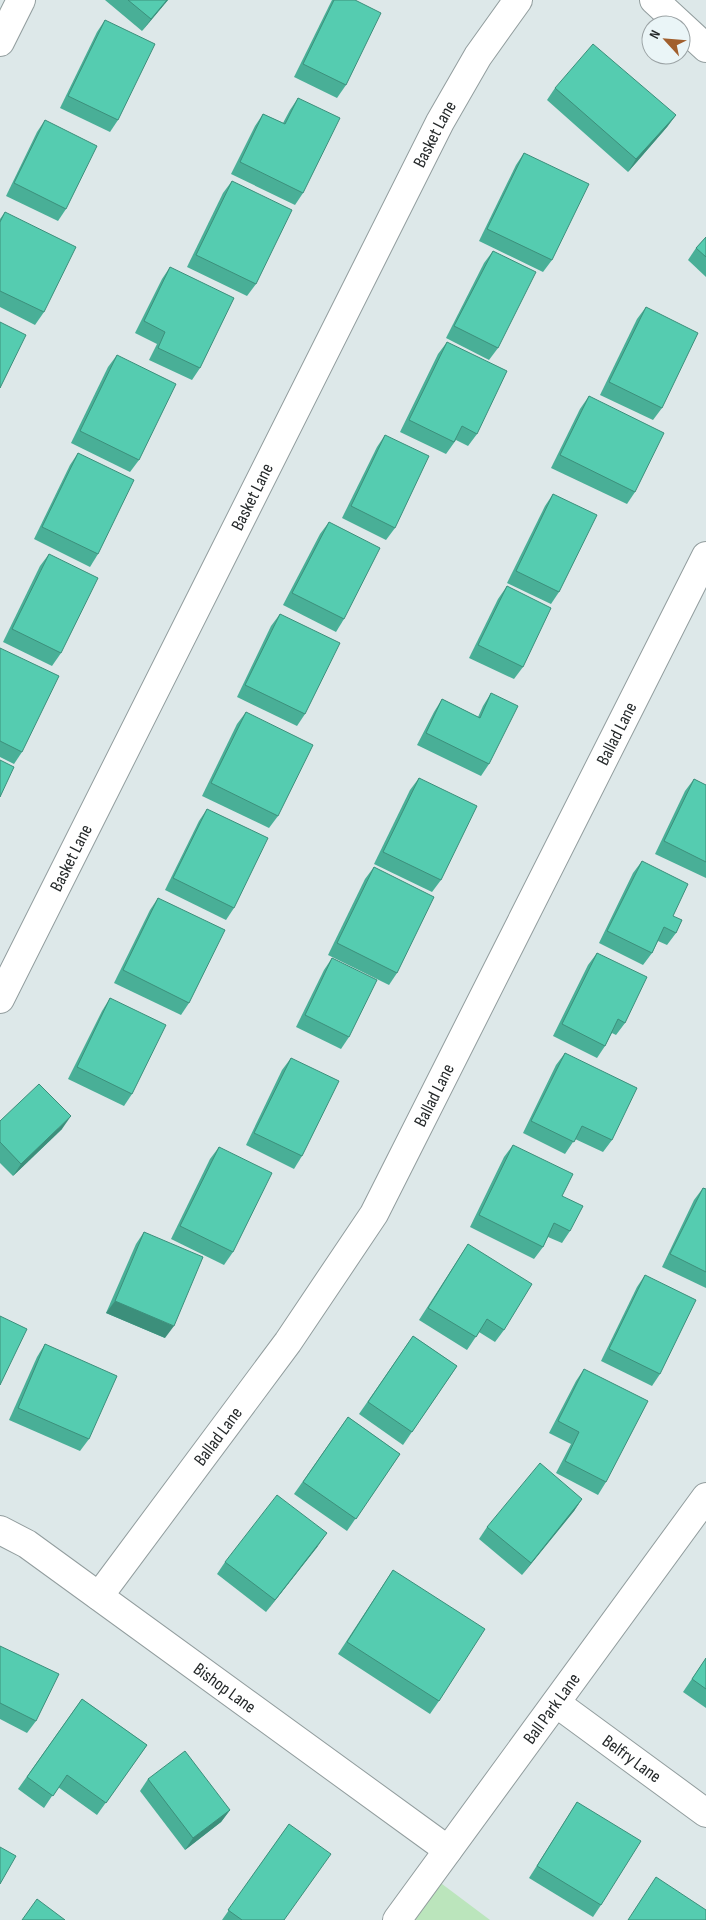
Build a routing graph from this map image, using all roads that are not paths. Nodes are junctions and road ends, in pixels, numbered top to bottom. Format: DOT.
graph roads {
  1 [pos="21,0"];
  2 [pos="518,0"];
  3 [pos="654,0"];
  4 [pos="0,42"];
  5 [pos="706,48"];
  6 [pos="706,556"];
  7 [pos="0,999"];
  8 [pos="706,1497"];
  9 [pos="0,1530"];
  10 [pos="99,1596"];
  11 [pos="556,1703"];
  12 [pos="706,1813"];
  13 [pos="448,1850"];
  14 [pos="397,1920"];
  1 -- 4 [label="street"];
  2 -- 7 [label="street, Basket Lane"];
  3 -- 5 [label="street"];
  6 -- 10 [label="street, Ballad Lane"];
  8 -- 11 [label="street, Ball Park Lane"];
  9 -- 10 [label="street, Bishop Lane"];
  10 -- 13 [label="street, Bishop Lane"];
  11 -- 12 [label="street, Belfry Lane"];
  11 -- 13 [label="street, Ball Park Lane"];
  13 -- 14 [label="street, Ball Park Lane"];
}
